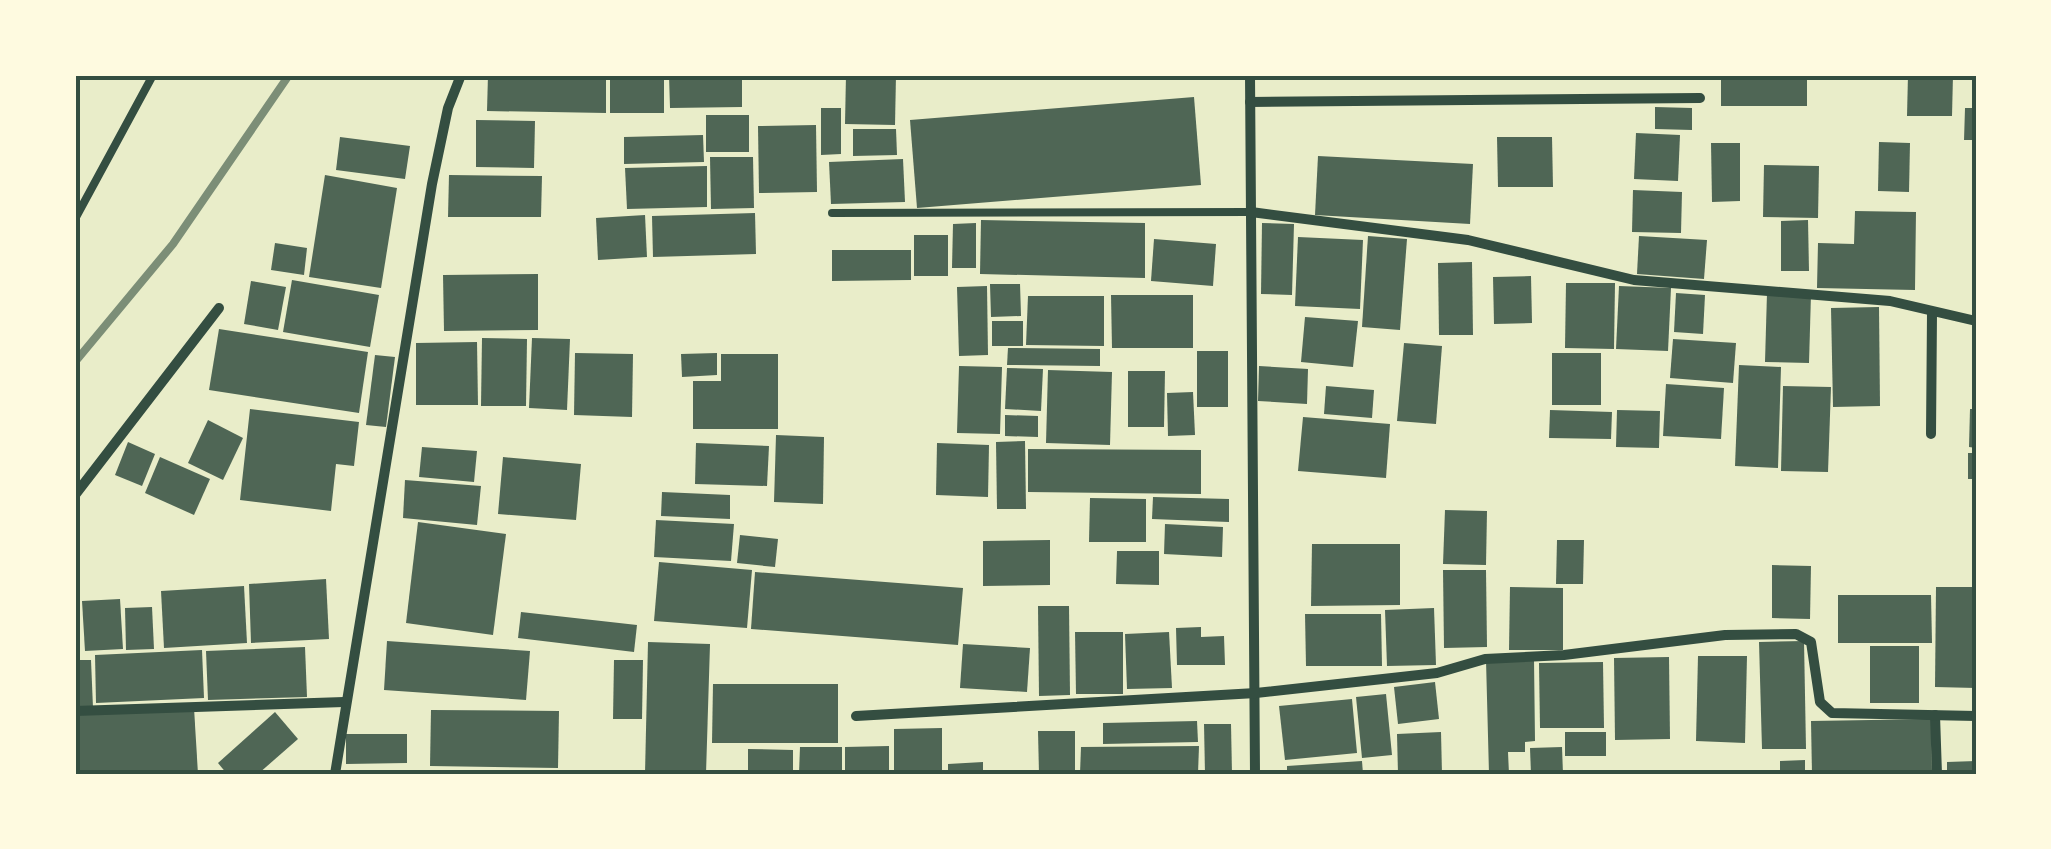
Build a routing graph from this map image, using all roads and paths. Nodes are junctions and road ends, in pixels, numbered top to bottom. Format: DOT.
graph roads {
  1 [pos="153,75"];
  2 [pos="462,75"];
  3 [pos="1250,75"];
  4 [pos="1700,98"];
  5 [pos="1250,102"];
  6 [pos="1252,212"];
  7 [pos="832,213"];
  8 [pos="75,219"];
  9 [pos="220,308"];
  10 [pos="1932,313"];
  11 [pos="1976,321"];
  12 [pos="1931,434"];
  13 [pos="75,495"];
  14 [pos="1256,694"];
  15 [pos="344,702"];
  16 [pos="75,712"];
  17 [pos="1935,715"];
  18 [pos="856,716"];
  19 [pos="1976,716"];
  20 [pos="336,774"];
  21 [pos="1255,774"];
  22 [pos="1937,774"];
  1 -- 8 [label="lane"];
  2 -- 15 [label="street"];
  3 -- 5 [label="street"];
  4 -- 5 [label="street"];
  5 -- 6 [label="street"];
  6 -- 7 [label="lane"];
  6 -- 10 [label="street"];
  6 -- 14 [label="street"];
  9 -- 13 [label="street"];
  10 -- 11 [label="street"];
  10 -- 12 [label="street"];
  14 -- 17 [label="street"];
  14 -- 18 [label="street"];
  14 -- 21 [label="street"];
  15 -- 16 [label="street"];
  15 -- 20 [label="street"];
  17 -- 19 [label="street"];
  17 -- 22 [label="street"];
}
